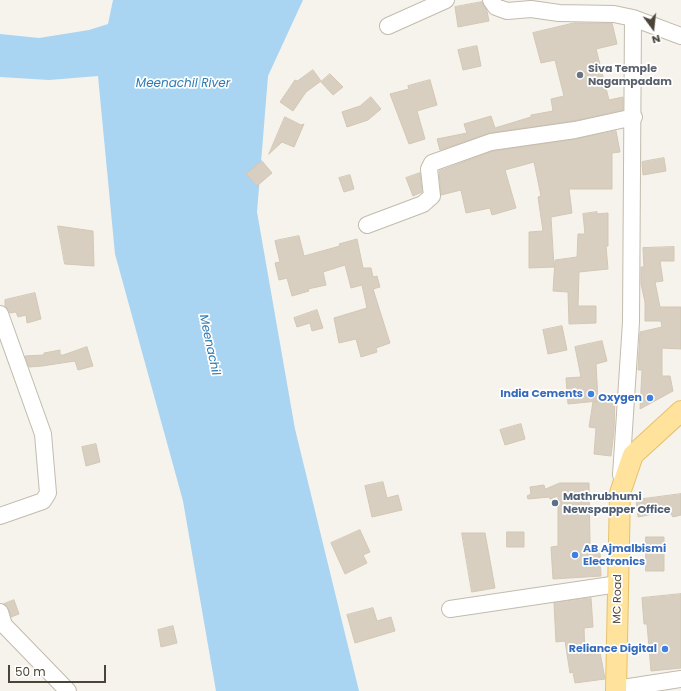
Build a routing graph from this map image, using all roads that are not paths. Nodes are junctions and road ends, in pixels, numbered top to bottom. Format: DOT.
graph roads {
  1 [pos="446,0"];
  2 [pos="491,0"];
  3 [pos="633,18"];
  4 [pos="388,26"];
  5 [pos="681,36"];
  6 [pos="634,117"];
  7 [pos="367,225"];
  8 [pos="0,314"];
  9 [pos="681,411"];
  10 [pos="620,493"];
  11 [pos="0,516"];
  12 [pos="618,584"];
  13 [pos="450,609"];
  14 [pos="0,612"];
  15 [pos="681,679"];
  16 [pos="616,690"];
  17 [pos="68,691"];
  1 -- 4 [label="street"];
  2 -- 3 [label="street"];
  3 -- 5 [label="street"];
  3 -- 6 [label="street"];
  6 -- 7 [label="street"];
  6 -- 10 [label="street"];
  8 -- 11 [label="street"];
  9 -- 10 [label="main road, MC Road"];
  10 -- 12 [label="main road, MC Road"];
  12 -- 13 [label="street"];
  12 -- 16 [label="main road, MC Road"];
  14 -- 17 [label="street"];
  15 -- 16 [label="street"];
}
